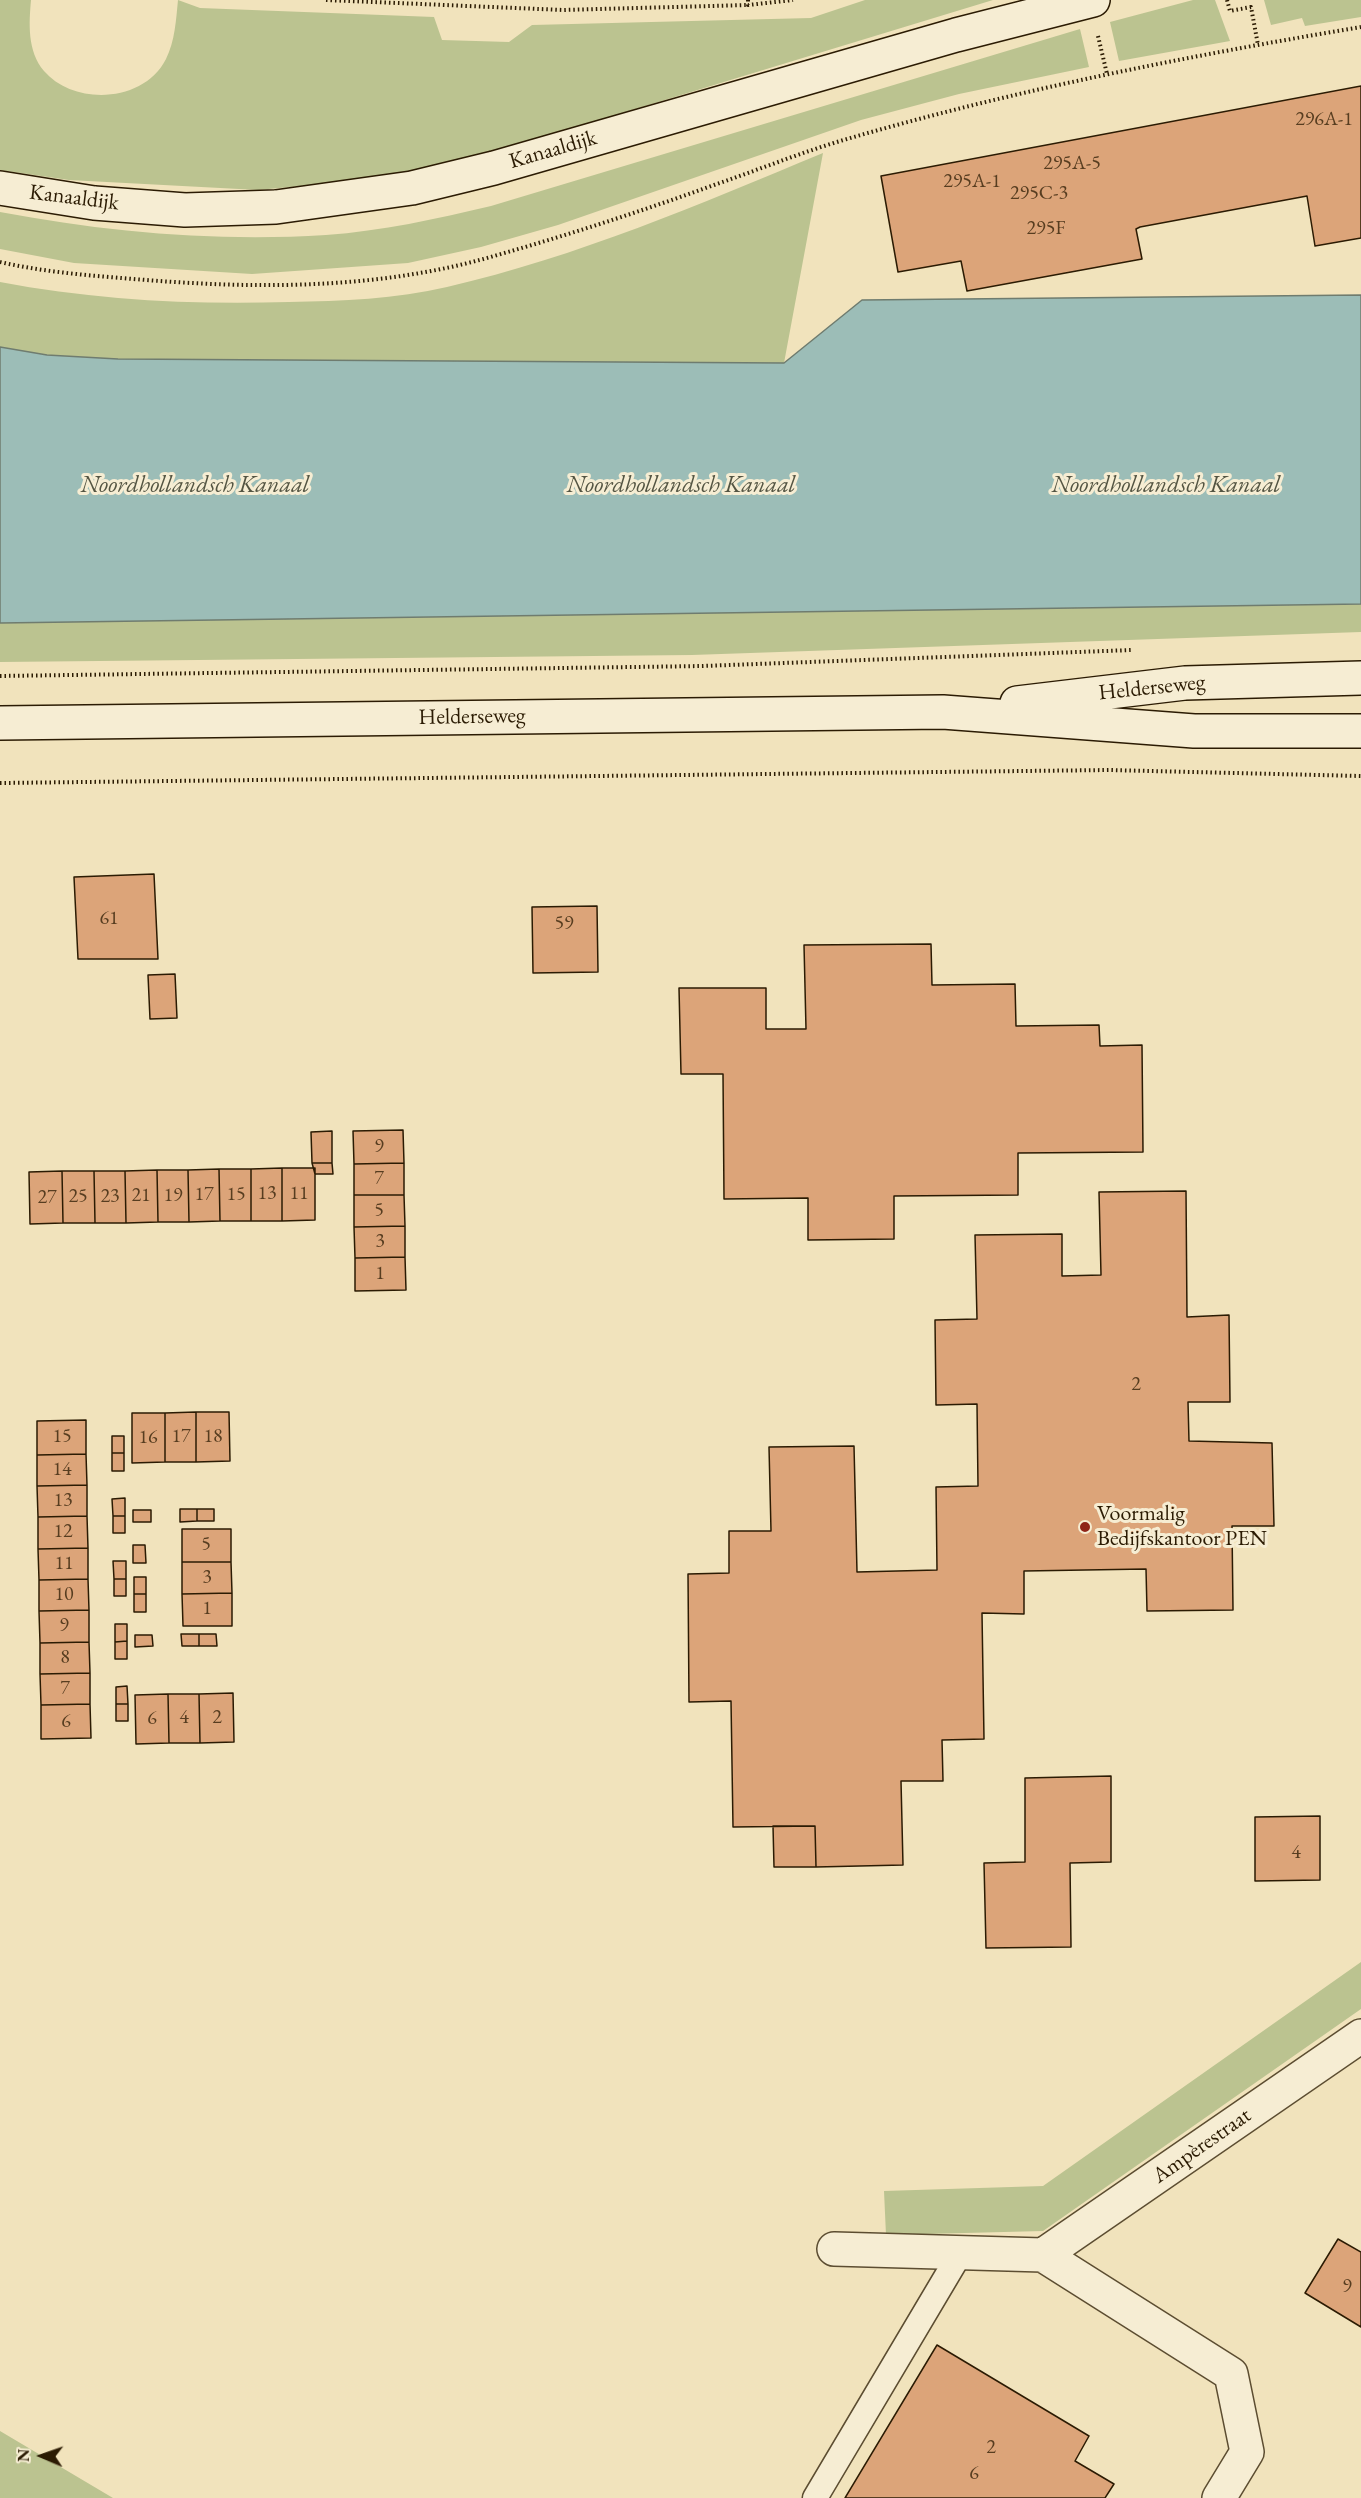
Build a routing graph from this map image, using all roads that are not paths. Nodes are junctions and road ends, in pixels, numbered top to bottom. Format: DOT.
graph roads {
  1 [pos="1093,0"];
  2 [pos="0,188"];
  3 [pos="1361,678"];
  4 [pos="944,712"];
  5 [pos="0,723"];
  6 [pos="1361,731"];
  7 [pos="1361,2036"];
  8 [pos="834,2249"];
  9 [pos="961,2252"];
  10 [pos="1043,2256"];
  11 [pos="815,2498"];
  12 [pos="1219,2498"];
  1 -- 2 [label="street, Kanaaldijk"];
  3 -- 4 [label="street, Helderseweg"];
  4 -- 5 [label="street, Helderseweg"];
  4 -- 6 [label="street, Helderseweg"];
  7 -- 10 [label="street, Ampèrestraat"];
  8 -- 9 [label="street"];
  9 -- 10 [label="street"];
  9 -- 11 [label="lane"];
  10 -- 12 [label="street"];
}
